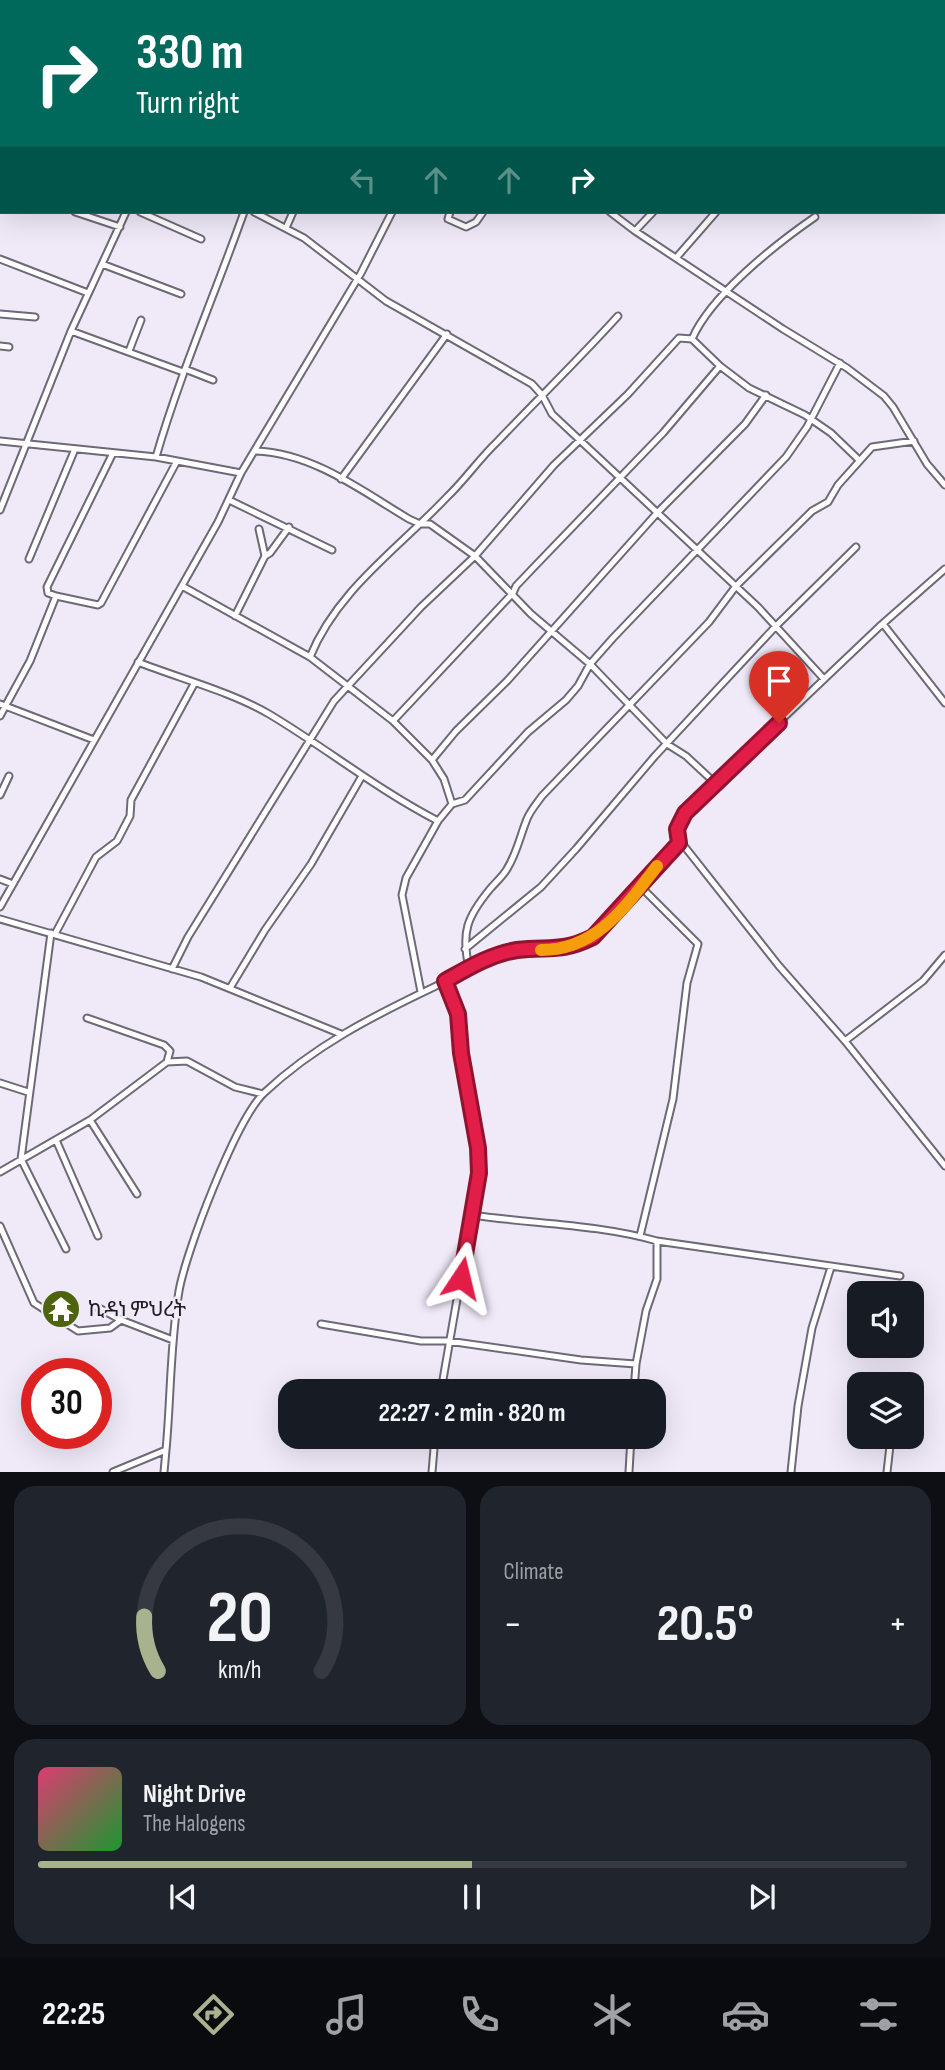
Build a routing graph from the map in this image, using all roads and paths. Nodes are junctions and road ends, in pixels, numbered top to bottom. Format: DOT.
graph roads {
  1 [pos="81,214"];
  2 [pos="125,214"];
  3 [pos="145,214"];
  4 [pos="243,214"];
  5 [pos="258,214"];
  6 [pos="292,214"];
  7 [pos="391,214"];
  8 [pos="449,214"];
  9 [pos="482,214"];
  10 [pos="613,214"];
  11 [pos="651,214"];
  12 [pos="714,214"];
  13 [pos="815,217"];
  14 [pos="120,227"];
  15 [pos="286,228"];
  16 [pos="635,231"];
  17 [pos="201,239"];
  18 [pos="676,258"];
  19 [pos="0,259"];
  20 [pos="102,264"];
  21 [pos="358,278"];
  22 [pos="726,290"];
  23 [pos="88,293"];
  24 [pos="181,293"];
  25 [pos="0,314"];
  26 [pos="618,316"];
  27 [pos="36,317"];
  28 [pos="141,320"];
  29 [pos="71,331"];
  30 [pos="447,334"];
  31 [pos="692,339"];
  32 [pos="0,346"];
  33 [pos="9,347"];
  34 [pos="129,351"];
  35 [pos="840,363"];
  36 [pos="720,366"];
  37 [pos="184,371"];
  38 [pos="213,380"];
  39 [pos="542,395"];
  40 [pos="766,395"];
  41 [pos="812,419"];
  42 [pos="579,440"];
  43 [pos="914,440"];
  44 [pos="0,441"];
  45 [pos="27,444"];
  46 [pos="75,449"];
  47 [pos="256,451"];
  48 [pos="113,453"];
  49 [pos="156,457"];
  50 [pos="859,460"];
  51 [pos="177,461"];
  52 [pos="241,473"];
  53 [pos="619,477"];
  54 [pos="341,479"];
  55 [pos="945,485"];
  56 [pos="229,500"];
  57 [pos="0,509"];
  58 [pos="658,512"];
  59 [pos="420,524"];
  60 [pos="289,527"];
  61 [pos="259,529"];
  62 [pos="856,547"];
  63 [pos="332,550"];
  64 [pos="697,550"];
  65 [pos="265,556"];
  66 [pos="475,556"];
  67 [pos="29,559"];
  68 [pos="945,569"];
  69 [pos="182,586"];
  70 [pos="736,586"];
  71 [pos="513,593"];
  72 [pos="56,596"];
  73 [pos="235,616"];
  74 [pos="883,624"];
  75 [pos="776,626"];
  76 [pos="550,631"];
  77 [pos="310,657"];
  78 [pos="138,662"];
  79 [pos="590,664"];
  80 [pos="824,679"];
  81 [pos="194,684"];
  82 [pos="347,685"];
  83 [pos="945,703"];
  84 [pos="3,705"];
  85 [pos="629,707"];
  86 [pos="0,716"];
  87 [pos="393,722"];
  88 [pos="93,740"];
  89 [pos="308,740"];
  90 [pos="667,744"];
  91 [pos="432,760"];
  92 [pos="9,776"];
  93 [pos="362,776"];
  94 [pos="715,783"];
  95 [pos="0,795"];
  96 [pos="452,804"];
  97 [pos="438,821"];
  98 [pos="679,843"];
  99 [pos="0,879"];
  100 [pos="13,884"];
  101 [pos="640,887"];
  102 [pos="0,907"];
  103 [pos="0,919"];
  104 [pos="53,933"];
  105 [pos="465,949"];
  106 [pos="945,955"];
  107 [pos="469,968"];
  108 [pos="172,969"];
  109 [pos="445,981"];
  110 [pos="230,988"];
  111 [pos="421,992"];
  112 [pos="87,1018"];
  113 [pos="342,1034"];
  114 [pos="845,1041"];
  115 [pos="167,1062"];
  116 [pos="0,1083"];
  117 [pos="28,1092"];
  118 [pos="263,1094"];
  119 [pos="90,1119"];
  120 [pos="56,1140"];
  121 [pos="21,1159"];
  122 [pos="945,1166"];
  123 [pos="0,1172"];
  124 [pos="137,1194"];
  125 [pos="472,1215"];
  126 [pos="0,1226"];
  127 [pos="98,1236"];
  128 [pos="640,1236"];
  129 [pos="657,1241"];
  130 [pos="66,1248"];
  131 [pos="831,1267"];
  132 [pos="900,1276"];
  133 [pos="97,1307"];
  134 [pos="121,1320"];
  135 [pos="321,1324"];
  136 [pos="173,1340"];
  137 [pos="448,1341"];
  138 [pos="636,1364"];
  139 [pos="443,1379"];
  140 [pos="635,1379"];
  141 [pos="434,1449"];
  142 [pos="630,1449"];
  143 [pos="890,1449"];
  144 [pos="166,1450"];
  145 [pos="113,1472"];
  146 [pos="164,1472"];
  147 [pos="432,1472"];
  148 [pos="629,1472"];
  149 [pos="791,1472"];
  150 [pos="887,1472"];
  1 -- 14 [label="street"];
  2 -- 14 [label="street"];
  3 -- 17 [label="street"];
  4 -- 37 [label="street"];
  5 -- 15 [label="street"];
  6 -- 15 [label="street"];
  7 -- 21 [label="street"];
  8 -- 9 [label="street"];
  10 -- 16 [label="street"];
  11 -- 16 [label="street"];
  12 -- 18 [label="street"];
  13 -- 22 [label="street"];
  14 -- 20 [label="street"];
  15 -- 21 [label="street"];
  16 -- 18 [label="street"];
  18 -- 22 [label="street"];
  19 -- 23 [label="street"];
  20 -- 23 [label="street"];
  20 -- 24 [label="street"];
  21 -- 30 [label="street"];
  21 -- 47 [label="street"];
  22 -- 31 [label="street"];
  22 -- 35 [label="street"];
  23 -- 29 [label="street"];
  25 -- 27 [label="street"];
  26 -- 39 [label="street"];
  28 -- 34 [label="street"];
  29 -- 34 [label="street"];
  29 -- 45 [label="street"];
  30 -- 39 [label="street"];
  30 -- 54 [label="street"];
  31 -- 36 [label="street"];
  31 -- 42 [label="street"];
  32 -- 33 [label="street"];
  34 -- 37 [label="street"];
  35 -- 41 [label="street"];
  35 -- 43 [label="street"];
  36 -- 40 [label="street"];
  36 -- 53 [label="street"];
  37 -- 38 [label="street"];
  37 -- 49 [label="street"];
  39 -- 42 [label="street"];
  39 -- 59 [label="street"];
  40 -- 41 [label="street"];
  40 -- 58 [label="street"];
  41 -- 50 [label="street"];
  41 -- 64 [label="street"];
  42 -- 53 [label="street"];
  42 -- 66 [label="street"];
  43 -- 50 [label="street"];
  43 -- 55 [label="street"];
  44 -- 45 [label="street"];
  45 -- 46 [label="street"];
  45 -- 57 [label="street"];
  46 -- 48 [label="street"];
  46 -- 67 [label="street"];
  47 -- 52 [label="street"];
  47 -- 54 [label="street"];
  48 -- 49 [label="street"];
  48 -- 72 [label="street"];
  49 -- 51 [label="street"];
  50 -- 70 [label="street"];
  51 -- 52 [label="street"];
  51 -- 72 [label="street"];
  52 -- 56 [label="street"];
  53 -- 58 [label="street"];
  53 -- 71 [label="street"];
  54 -- 59 [label="street"];
  56 -- 60 [label="street"];
  56 -- 69 [label="street"];
  58 -- 64 [label="street"];
  58 -- 76 [label="street"];
  59 -- 66 [label="street"];
  59 -- 77 [label="street"];
  60 -- 63 [label="street"];
  60 -- 65 [label="street"];
  61 -- 65 [label="street"];
  62 -- 75 [label="street"];
  64 -- 70 [label="street"];
  64 -- 79 [label="street"];
  65 -- 73 [label="street"];
  66 -- 71 [label="street"];
  66 -- 82 [label="street"];
  68 -- 74 [label="street"];
  69 -- 73 [label="street"];
  69 -- 78 [label="street"];
  70 -- 75 [label="street"];
  70 -- 85 [label="street"];
  71 -- 76 [label="street"];
  71 -- 87 [label="street"];
  72 -- 84 [label="street"];
  73 -- 77 [label="street"];
  74 -- 80 [label="street"];
  74 -- 83 [label="street"];
  75 -- 80 [label="street"];
  75 -- 90 [label="street"];
  76 -- 79 [label="street"];
  76 -- 91 [label="street"];
  77 -- 82 [label="street"];
  78 -- 81 [label="street"];
  78 -- 88 [label="street"];
  79 -- 85 [label="street"];
  79 -- 96 [label="street"];
  80 -- 94 [label="street"];
  81 -- 89 [label="street"];
  81 -- 104 [label="street"];
  82 -- 87 [label="street"];
  82 -- 89 [label="street"];
  84 -- 86 [label="street"];
  84 -- 88 [label="street"];
  85 -- 90 [label="street"];
  85 -- 105 [label="street"];
  87 -- 91 [label="street"];
  88 -- 100 [label="street"];
  89 -- 93 [label="street"];
  89 -- 108 [label="street"];
  90 -- 94 [label="street"];
  90 -- 105 [label="street"];
  91 -- 96 [label="street"];
  92 -- 95 [label="street"];
  93 -- 97 [label="street"];
  93 -- 110 [label="street"];
  94 -- 98 [label="street"];
  96 -- 97 [label="street"];
  97 -- 111 [label="street"];
  98 -- 101 [label="street"];
  98 -- 114 [label="street"];
  99 -- 100 [label="street"];
  100 -- 102 [label="street"];
  101 -- 107 [label="street"];
  101 -- 128 [label="street"];
  103 -- 104 [label="street"];
  104 -- 108 [label="street"];
  104 -- 117 [label="street"];
  105 -- 107 [label="street"];
  106 -- 114 [label="street"];
  107 -- 109 [label="street"];
  108 -- 110 [label="street"];
  109 -- 111 [label="street"];
  109 -- 125 [label="street"];
  110 -- 113 [label="street"];
  111 -- 113 [label="street"];
  112 -- 115 [label="street"];
  113 -- 118 [label="street"];
  114 -- 122 [label="street"];
  115 -- 118 [label="street"];
  115 -- 119 [label="street"];
  116 -- 117 [label="street"];
  117 -- 121 [label="street"];
  118 -- 136 [label="street"];
  119 -- 120 [label="street"];
  119 -- 124 [label="street"];
  120 -- 121 [label="street"];
  120 -- 127 [label="street"];
  121 -- 123 [label="street"];
  121 -- 130 [label="street"];
  125 -- 128 [label="street"];
  125 -- 137 [label="street"];
  126 -- 134 [label="street"];
  128 -- 129 [label="street"];
  129 -- 131 [label="street"];
  129 -- 138 [label="street"];
  131 -- 132 [label="street"];
  131 -- 149 [label="street"];
  133 -- 134 [label="street"];
  134 -- 136 [label="street"];
  135 -- 137 [label="street"];
  136 -- 144 [label="street"];
  137 -- 138 [label="street"];
  137 -- 139 [label="street"];
  138 -- 140 [label="street"];
  141 -- 147 [label="street"];
  142 -- 148 [label="street"];
  143 -- 150 [label="street"];
  144 -- 145 [label="street"];
  144 -- 146 [label="street"];
}
